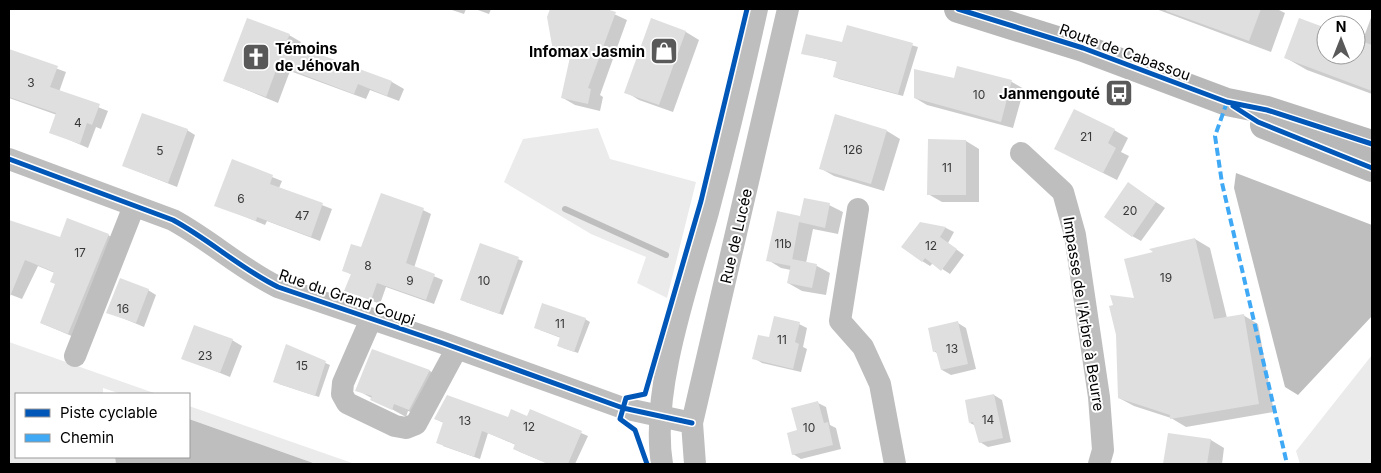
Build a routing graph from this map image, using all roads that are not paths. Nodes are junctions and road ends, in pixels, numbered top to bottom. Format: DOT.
graph roads {
  1 [pos="757,9"];
  2 [pos="788,9"];
  3 [pos="958,9"];
  4 [pos="1000,9"];
  5 [pos="1083,48"];
  6 [pos="1227,102"];
  7 [pos="1372,144"];
  8 [pos="1021,153"];
  9 [pos="9,159"];
  10 [pos="1372,168"];
  11 [pos="134,206"];
  12 [pos="858,209"];
  13 [pos="371,319"];
  14 [pos="456,348"];
  15 [pos="75,356"];
  16 [pos="660,416"];
  17 [pos="692,423"];
  18 [pos="662,464"];
  19 [pos="695,464"];
  20 [pos="895,464"];
  21 [pos="1099,464"];
  1 -- 16 [label="street"];
  2 -- 17 [label="street, Rue de Lucée"];
  3 -- 5 [label="main road, Route de Cabassou"];
  4 -- 5 [label="main road, Route de Cabassou"];
  5 -- 6 [label="main road, Route de Cabassou"];
  6 -- 7 [label="main road, Route de Cabassou"];
  6 -- 10 [label="main road, Route de Cabassou"];
  8 -- 21 [label="street, Impasse de l'Arbre à Beurre"];
  9 -- 11 [label="street, Rue du Grand Coupi"];
  11 -- 13 [label="street, Rue du Grand Coupi"];
  11 -- 15 [label="street"];
  12 -- 20 [label="street"];
  13 -- 14 [label="street, Rue du Grand Coupi"];
  13 -- 14 [label="street"];
  14 -- 16 [label="street, Rue du Grand Coupi"];
  16 -- 17 [label="street, Rue du Grand Coupi"];
  16 -- 18 [label="street"];
  17 -- 19 [label="street, Rue de Lucée"];
}
